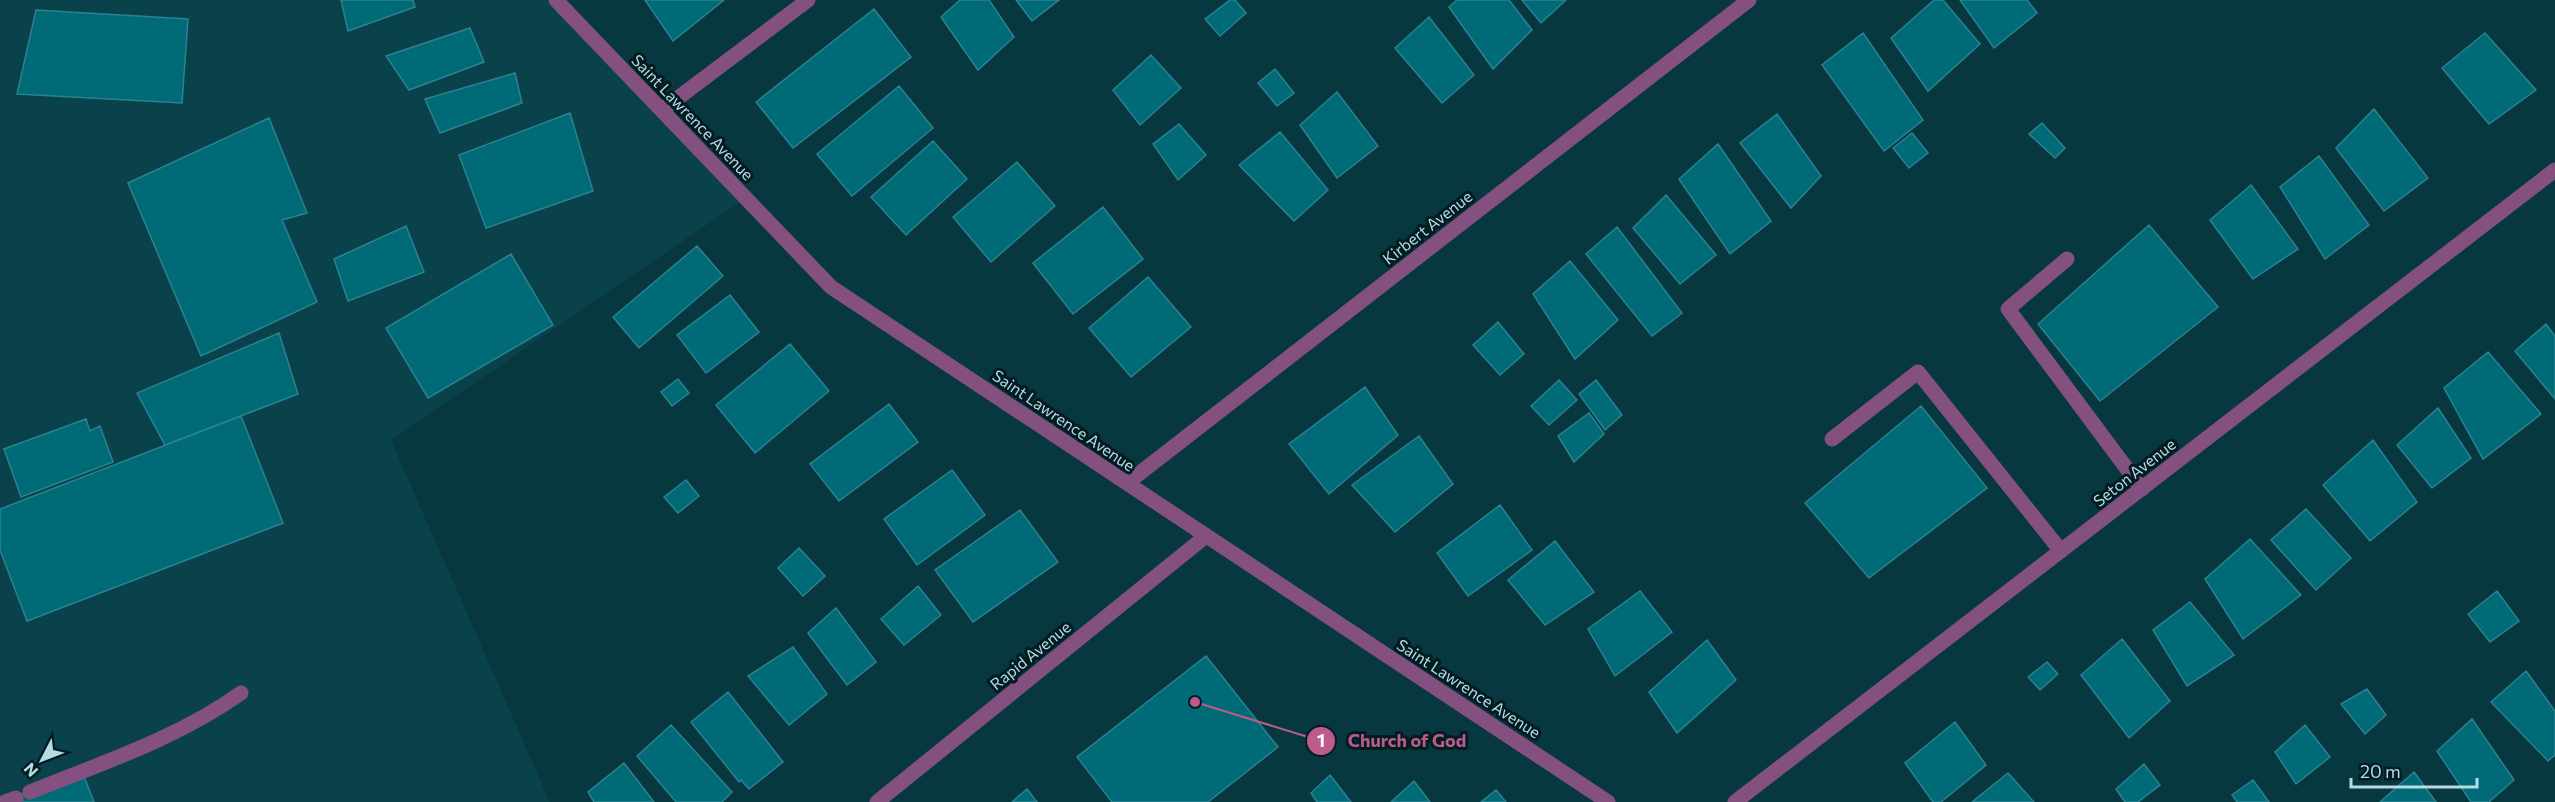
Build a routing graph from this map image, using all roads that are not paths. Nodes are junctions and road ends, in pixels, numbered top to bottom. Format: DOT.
graph roads {
  1 [pos="556,0"];
  2 [pos="807,0"];
  3 [pos="1749,0"];
  4 [pos="662,110"];
  5 [pos="2555,170"];
  6 [pos="2067,259"];
  7 [pos="1832,439"];
  8 [pos="1127,483"];
  9 [pos="2142,489"];
  10 [pos="1206,536"];
  11 [pos="2061,551"];
  12 [pos="241,693"];
  13 [pos="17,797"];
  14 [pos="877,802"];
  15 [pos="1608,802"];
  16 [pos="1735,802"];
  1 -- 4 [label="street, Saint Lawrence Avenue"];
  2 -- 4 [label="street"];
  3 -- 8 [label="street, Kirbert Avenue"];
  4 -- 8 [label="street, Saint Lawrence Avenue"];
  5 -- 9 [label="street, Seton Avenue"];
  6 -- 9 [label="street"];
  7 -- 11 [label="street"];
  8 -- 10 [label="street, Saint Lawrence Avenue"];
  9 -- 11 [label="street, Seton Avenue"];
  10 -- 14 [label="street, Rapid Avenue"];
  10 -- 15 [label="street, Saint Lawrence Avenue"];
  11 -- 16 [label="street, Seton Avenue"];
  12 -- 13 [label="street"];
}
